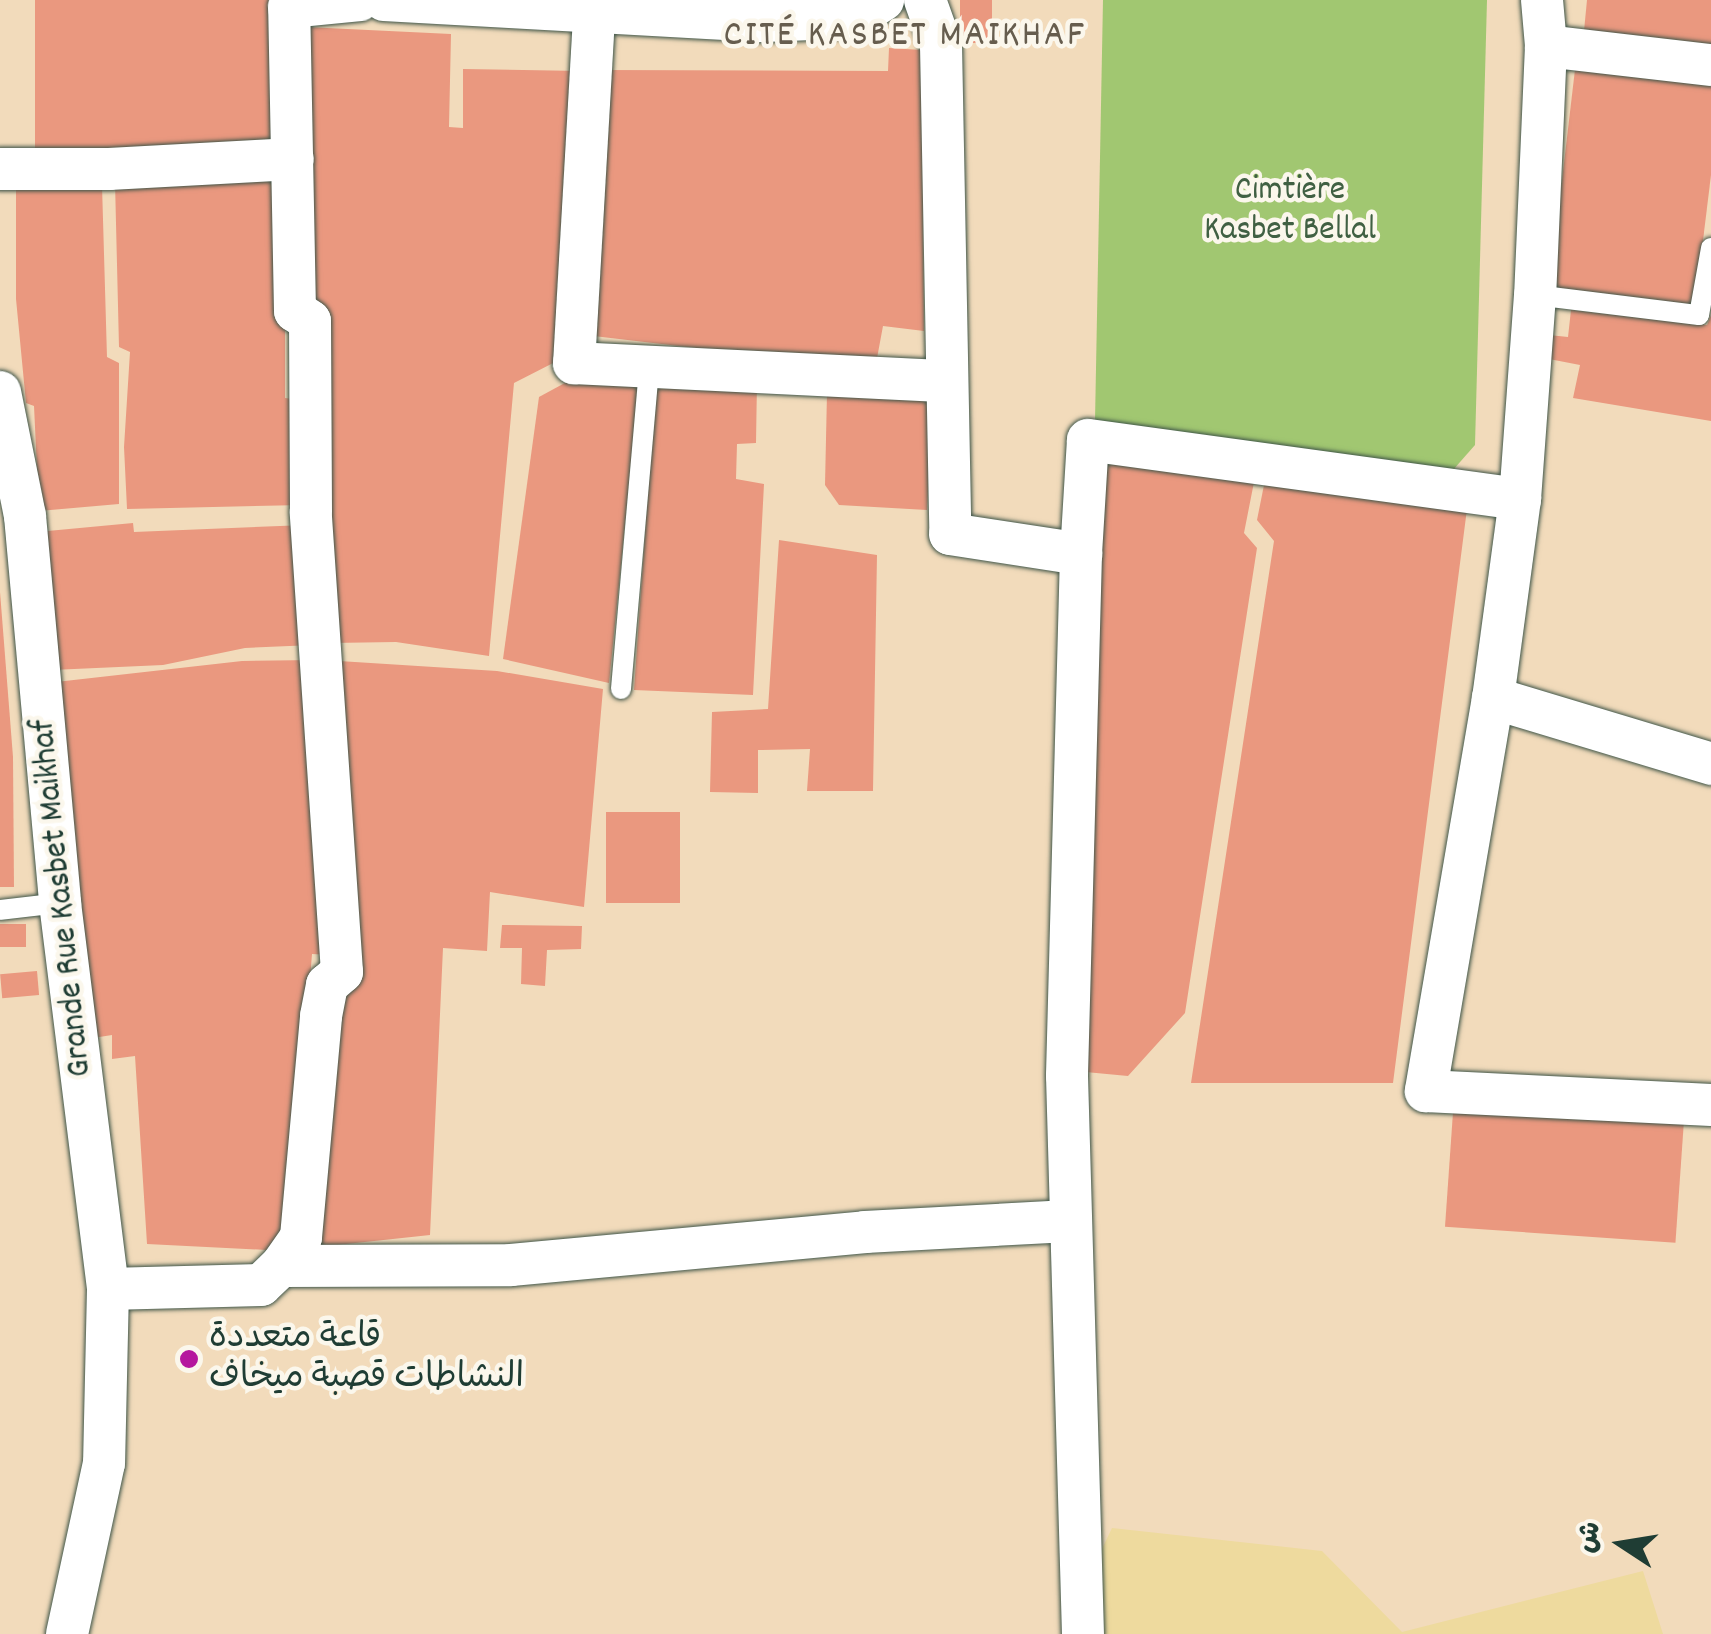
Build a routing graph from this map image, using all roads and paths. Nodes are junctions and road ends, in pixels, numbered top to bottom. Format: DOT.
graph roads {
  1 [pos="360,0"];
  2 [pos="384,0"];
  3 [pos="883,0"];
  4 [pos="925,0"];
  5 [pos="1542,0"];
  6 [pos="595,7"];
  7 [pos="1546,46"];
  8 [pos="1711,65"];
  9 [pos="293,159"];
  10 [pos="0,168"];
  11 [pos="1711,248"];
  12 [pos="1535,295"];
  13 [pos="649,368"];
  14 [pos="946,382"];
  15 [pos="0,392"];
  16 [pos="0,401"];
  17 [pos="1520,499"];
  18 [pos="1081,554"];
  19 [pos="621,689"];
  20 [pos="1492,698"];
  21 [pos="1711,764"];
  22 [pos="60,903"];
  23 [pos="0,910"];
  24 [pos="1711,1105"];
  25 [pos="1069,1220"];
  26 [pos="281,1266"];
  27 [pos="108,1289"];
  28 [pos="66,1634"];
  29 [pos="1082,1634"];
  1 -- 9 [label="street"];
  2 -- 6 [label="street"];
  3 -- 6 [label="street"];
  4 -- 14 [label="street"];
  5 -- 7 [label="street"];
  6 -- 13 [label="street"];
  7 -- 8 [label="street"];
  7 -- 12 [label="street"];
  9 -- 10 [label="street"];
  9 -- 26 [label="street"];
  11 -- 12 [label="lane"];
  12 -- 17 [label="street"];
  13 -- 14 [label="street"];
  13 -- 19 [label="lane"];
  14 -- 18 [label="street"];
  15 -- 16 [label="street, Grande Rue Kasbet Maikhaf"];
  16 -- 22 [label="street, Grande Rue Kasbet Maikhaf"];
  17 -- 18 [label="street"];
  17 -- 20 [label="street"];
  18 -- 25 [label="street"];
  20 -- 21 [label="street"];
  20 -- 24 [label="street"];
  22 -- 23 [label="lane"];
  22 -- 27 [label="street, Grande Rue Kasbet Maikhaf"];
  25 -- 26 [label="street"];
  25 -- 29 [label="street"];
  26 -- 27 [label="street"];
  27 -- 28 [label="street, Grande Rue Kasbet Maikhaf"];
}
